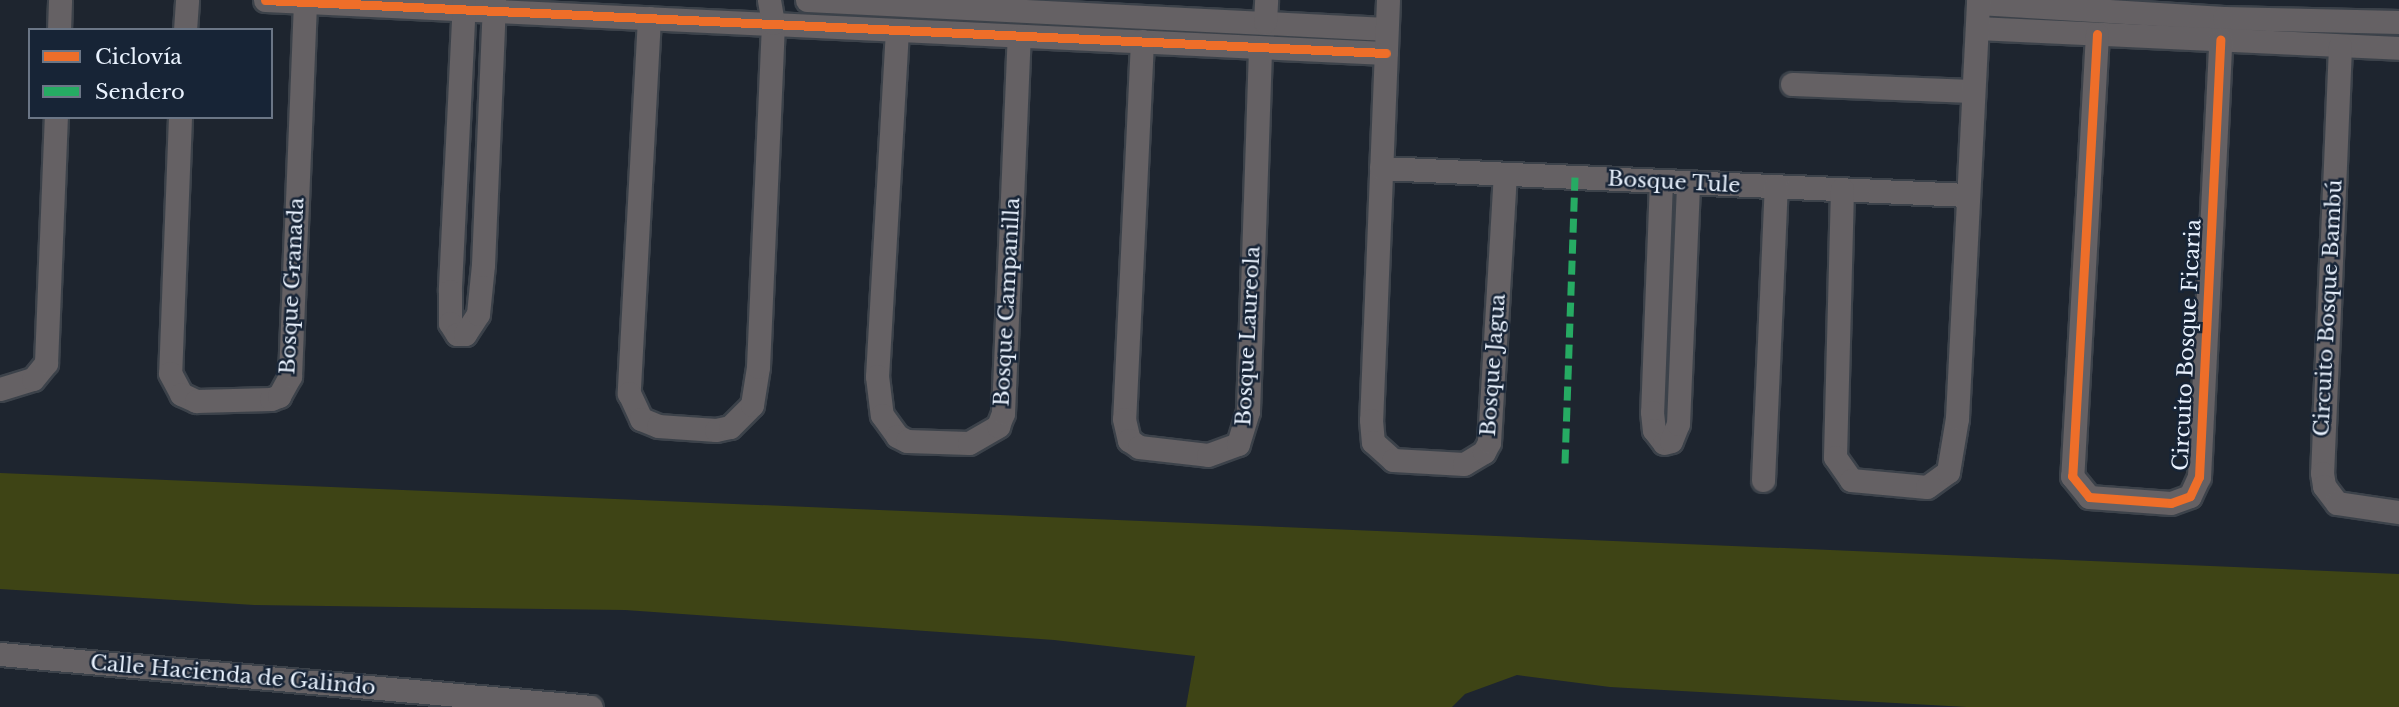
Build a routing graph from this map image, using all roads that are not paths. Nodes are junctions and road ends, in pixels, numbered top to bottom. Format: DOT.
graph roads {
  1 [pos="60,0"];
  2 [pos="187,0"];
  3 [pos="265,0"];
  4 [pos="769,0"];
  5 [pos="807,0"];
  6 [pos="1388,0"];
  7 [pos="1978,1"];
  8 [pos="306,3"];
  9 [pos="896,3"];
  10 [pos="464,6"];
  11 [pos="494,6"];
  12 [pos="1017,6"];
  13 [pos="2101,6"];
  14 [pos="1140,8"];
  15 [pos="1265,11"];
  16 [pos="2341,11"];
  17 [pos="649,19"];
  18 [pos="2223,19"];
  19 [pos="2399,22"];
  20 [pos="773,23"];
  21 [pos="59,28"];
  22 [pos="185,28"];
  23 [pos="1386,29"];
  24 [pos="1977,29"];
  25 [pos="897,30"];
  26 [pos="2097,34"];
  27 [pos="1019,37"];
  28 [pos="1142,41"];
  29 [pos="2340,46"];
  30 [pos="1260,48"];
  31 [pos="2399,48"];
  32 [pos="1386,53"];
  33 [pos="1792,84"];
  34 [pos="1973,91"];
  35 [pos="56,119"];
  36 [pos="180,119"];
  37 [pos="1381,168"];
  38 [pos="1505,174"];
  39 [pos="1661,181"];
  40 [pos="1688,183"];
  41 [pos="1776,186"];
  42 [pos="1842,189"];
  43 [pos="1967,195"];
  44 [pos="0,389"];
  45 [pos="1763,480"];
  46 [pos="2399,512"];
  47 [pos="0,654"];
  48 [pos="591,707"];
  1 -- 21 [label="street"];
  2 -- 22 [label="street"];
  3 -- 8 [label="street"];
  4 -- 20 [label="street"];
  5 -- 9 [label="street"];
  6 -- 23 [label="street, Bosque Jagua"];
  7 -- 13 [label="street"];
  7 -- 24 [label="street"];
  8 -- 10 [label="street"];
  8 -- 36 [label="street, Bosque Granada"];
  9 -- 12 [label="street"];
  10 -- 11 [label="street"];
  10 -- 11 [label="street"];
  11 -- 17 [label="street"];
  12 -- 14 [label="street"];
  13 -- 18 [label="street"];
  14 -- 15 [label="street"];
  15 -- 23 [label="street"];
  16 -- 18 [label="street"];
  16 -- 19 [label="street"];
  17 -- 20 [label="street"];
  17 -- 20 [label="street"];
  18 -- 26 [label="street"];
  18 -- 26 [label="street, Circuito Bosque Ficaria"];
  18 -- 29 [label="street"];
  20 -- 25 [label="street"];
  23 -- 32 [label="street, Bosque Jagua"];
  24 -- 26 [label="street"];
  24 -- 34 [label="street"];
  25 -- 27 [label="street"];
  25 -- 27 [label="street, Bosque Campanilla"];
  27 -- 28 [label="street"];
  28 -- 30 [label="street"];
  28 -- 30 [label="street, Bosque Laureola"];
  29 -- 31 [label="street"];
  29 -- 46 [label="street, Circuito Bosque Bambú"];
  30 -- 32 [label="street"];
  32 -- 37 [label="street, Bosque Jagua"];
  33 -- 34 [label="street"];
  34 -- 43 [label="street"];
  35 -- 44 [label="street"];
  37 -- 38 [label="street, Bosque Tule"];
  37 -- 38 [label="street, Bosque Jagua"];
  38 -- 39 [label="street, Bosque Tule"];
  39 -- 40 [label="street, Bosque Tule"];
  39 -- 40 [label="street"];
  40 -- 41 [label="street, Bosque Tule"];
  41 -- 42 [label="street, Bosque Tule"];
  41 -- 45 [label="street"];
  42 -- 43 [label="street, Bosque Tule"];
  42 -- 43 [label="street"];
  47 -- 48 [label="street, Calle Hacienda de Galindo"];
}
